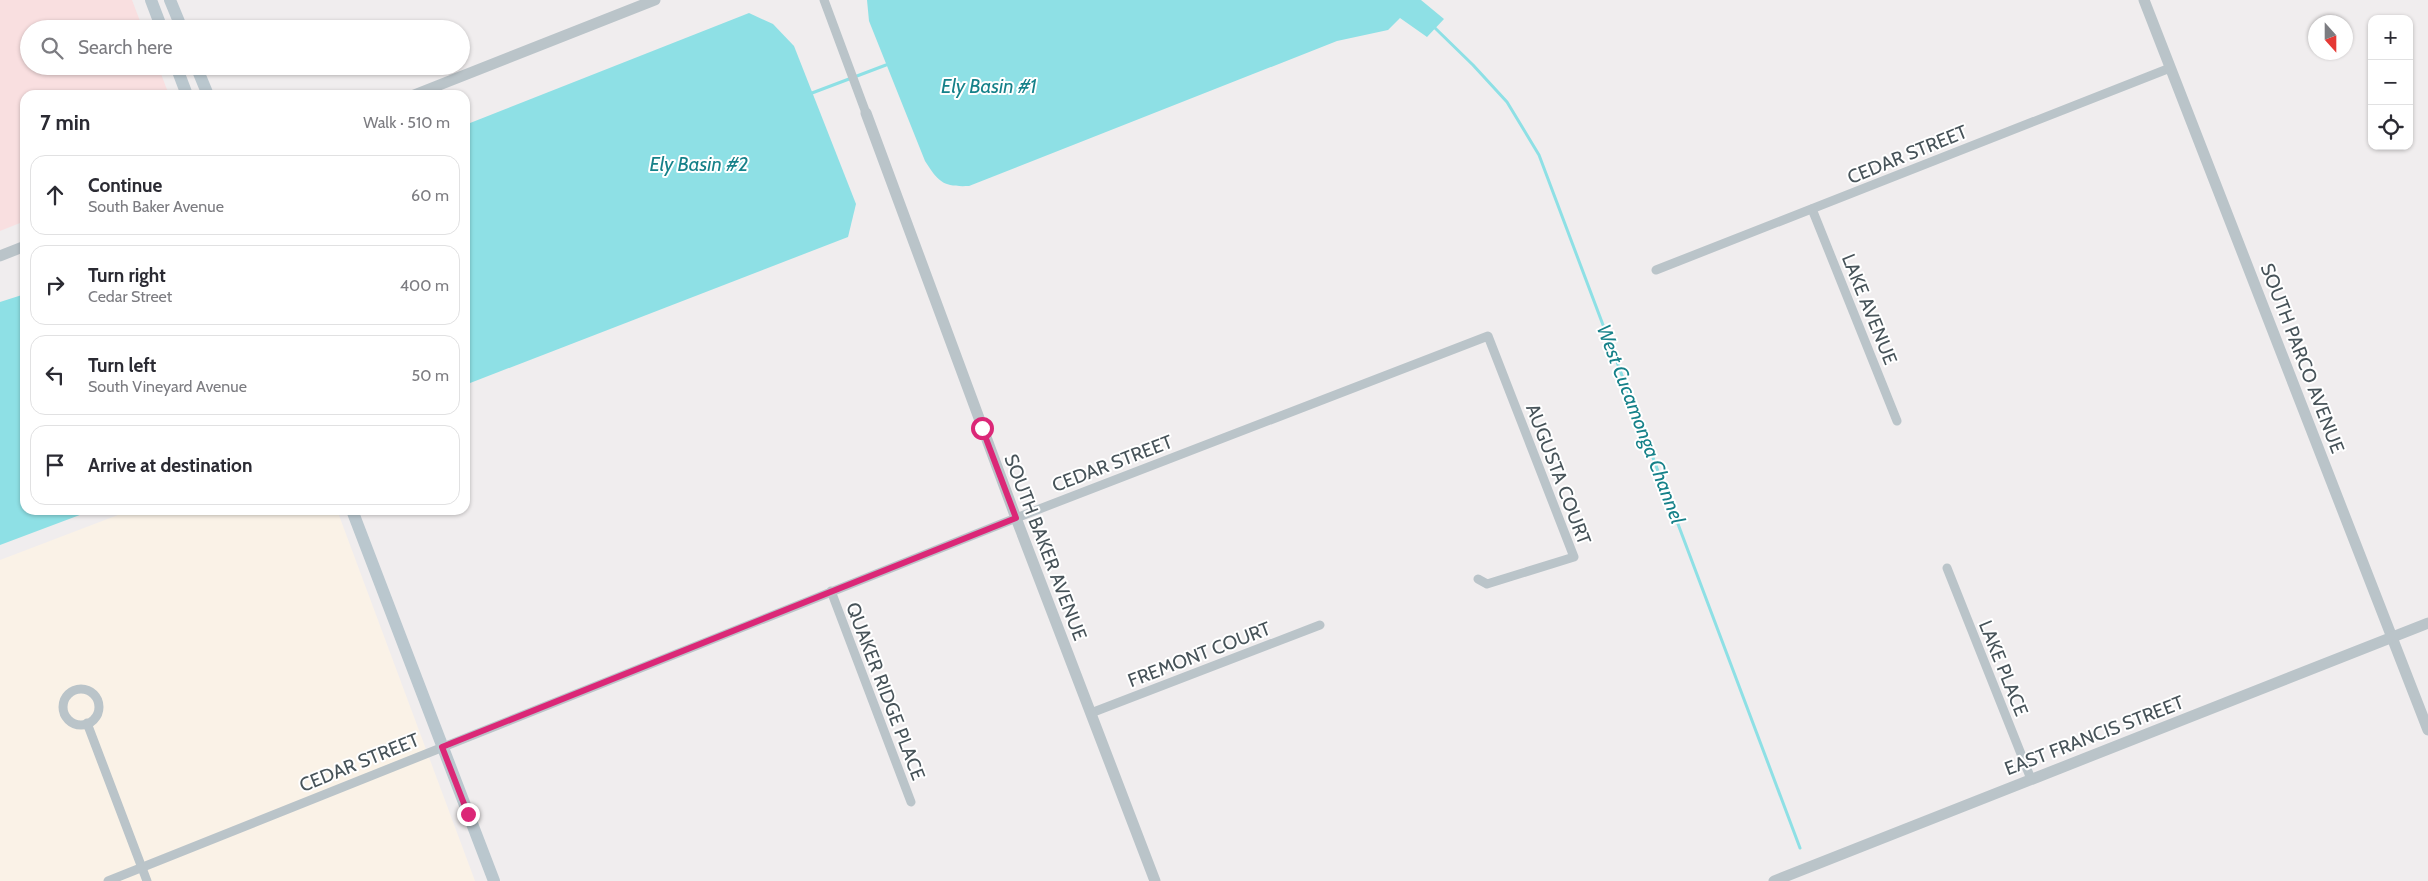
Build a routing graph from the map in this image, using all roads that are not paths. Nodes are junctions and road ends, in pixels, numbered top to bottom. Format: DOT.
graph roads {
  1 [pos="151,0"];
  2 [pos="170,0"];
  3 [pos="655,0"];
  4 [pos="824,0"];
  5 [pos="2144,0"];
  6 [pos="159,20"];
  7 [pos="178,20"];
  8 [pos="2170,68"];
  9 [pos="470,73"];
  10 [pos="179,75"];
  11 [pos="200,75"];
  12 [pos="465,75"];
  13 [pos="185,90"];
  14 [pos="206,90"];
  15 [pos="427,90"];
  16 [pos="866,112"];
  17 [pos="1812,209"];
  18 [pos="20,248"];
  19 [pos="0,256"];
  20 [pos="1656,270"];
  21 [pos="1488,336"];
  22 [pos="1898,421"];
  23 [pos="354,515"];
  24 [pos="1016,518"];
  25 [pos="1947,568"];
  26 [pos="1478,580"];
  27 [pos="831,591"];
  28 [pos="2428,623"];
  29 [pos="1320,625"];
  30 [pos="2393,636"];
  31 [pos="1090,713"];
  32 [pos="88,723"];
  33 [pos="2428,730"];
  34 [pos="442,747"];
  35 [pos="2031,779"];
  36 [pos="911,802"];
  37 [pos="142,868"];
  38 [pos="108,881"];
  39 [pos="147,881"];
  40 [pos="494,881"];
  41 [pos="1155,881"];
  42 [pos="1774,881"];
  1 -- 6 [label="main road"];
  2 -- 7 [label="main road"];
  3 -- 9 [label="street"];
  4 -- 16 [label="street"];
  5 -- 8 [label="street, SOUTH PARCO AVENUE"];
  8 -- 17 [label="street, CEDAR STREET"];
  8 -- 30 [label="street, SOUTH PARCO AVENUE"];
  10 -- 13 [label="main road"];
  11 -- 14 [label="main road"];
  12 -- 15 [label="street"];
  16 -- 24 [label="street, SOUTH BAKER AVENUE"];
  17 -- 20 [label="street, CEDAR STREET"];
  17 -- 22 [label="street, LAKE AVENUE"];
  18 -- 19 [label="street"];
  21 -- 24 [label="street, CEDAR STREET"];
  21 -- 26 [label="street, AUGUSTA COURT"];
  23 -- 34 [label="main road"];
  24 -- 27 [label="street, CEDAR STREET"];
  24 -- 31 [label="street, SOUTH BAKER AVENUE"];
  25 -- 35 [label="street, LAKE PLACE"];
  27 -- 34 [label="street, CEDAR STREET"];
  27 -- 36 [label="street, QUAKER RIDGE PLACE"];
  28 -- 30 [label="street, EAST FRANCIS STREET"];
  29 -- 31 [label="street, FREMONT COURT"];
  30 -- 33 [label="street, SOUTH PARCO AVENUE"];
  30 -- 35 [label="street, EAST FRANCIS STREET"];
  31 -- 41 [label="street, SOUTH BAKER AVENUE"];
  32 -- 32 [label="street"];
  32 -- 37 [label="street"];
  34 -- 37 [label="street, CEDAR STREET"];
  34 -- 40 [label="main road"];
  35 -- 42 [label="street, EAST FRANCIS STREET"];
  37 -- 38 [label="street, CEDAR STREET"];
  37 -- 39 [label="street"];
}
